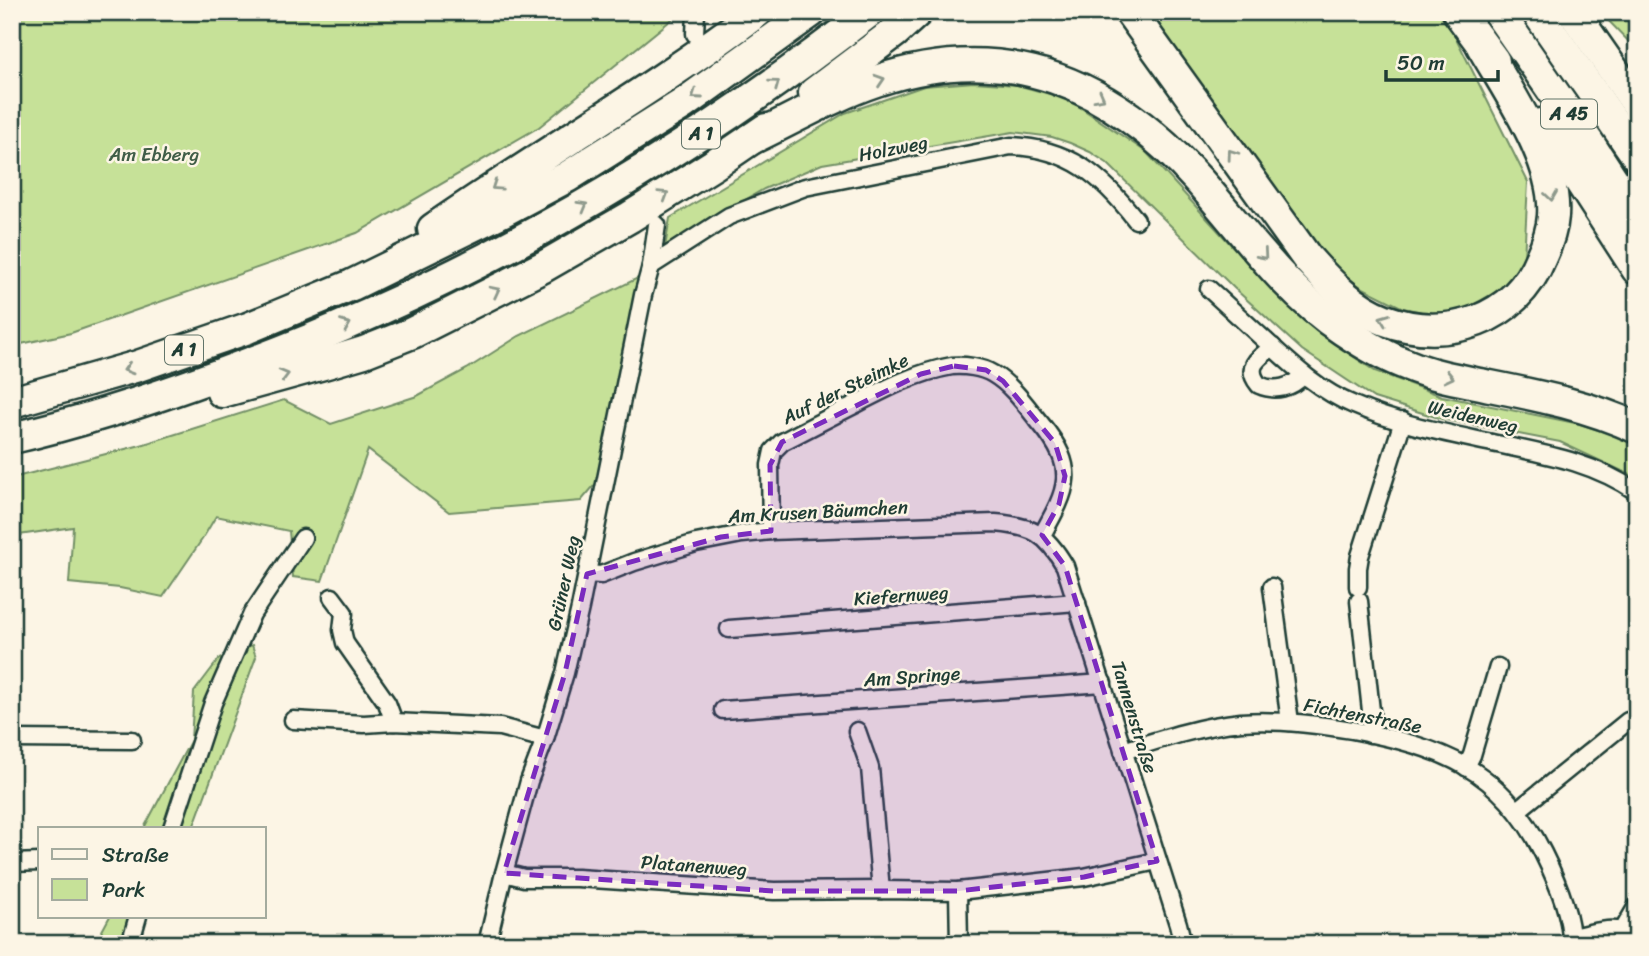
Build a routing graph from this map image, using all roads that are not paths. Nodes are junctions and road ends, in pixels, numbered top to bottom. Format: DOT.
graph roads {
  1 [pos="696,12"];
  2 [pos="757,12"];
  3 [pos="811,12"];
  4 [pos="869,12"];
  5 [pos="916,12"];
  6 [pos="1130,12"];
  7 [pos="1458,12"];
  8 [pos="1498,12"];
  9 [pos="1537,12"];
  10 [pos="1573,12"];
  11 [pos="695,34"];
  12 [pos="1482,46"];
  13 [pos="1637,104"];
  14 [pos="751,139"];
  15 [pos="1637,156"];
  16 [pos="1637,217"];
  17 [pos="1136,220"];
  18 [pos="657,225"];
  19 [pos="651,266"];
  20 [pos="1637,269"];
  21 [pos="352,285"];
  22 [pos="1209,289"];
  23 [pos="1272,347"];
  24 [pos="1303,375"];
  25 [pos="145,401"];
  26 [pos="12,402"];
  27 [pos="1403,421"];
  28 [pos="1637,428"];
  29 [pos="12,438"];
  30 [pos="1637,492"];
  31 [pos="771,531"];
  32 [pos="1042,535"];
  33 [pos="303,538"];
  34 [pos="587,574"];
  35 [pos="1272,587"];
  36 [pos="332,597"];
  37 [pos="1077,602"];
  38 [pos="729,629"];
  39 [pos="1498,667"];
  40 [pos="1103,683"];
  41 [pos="723,710"];
  42 [pos="293,720"];
  43 [pos="1628,721"];
  44 [pos="394,722"];
  45 [pos="1290,722"];
  46 [pos="857,731"];
  47 [pos="1370,734"];
  48 [pos="12,739"];
  49 [pos="545,739"];
  50 [pos="132,740"];
  51 [pos="1123,751"];
  52 [pos="1466,767"];
  53 [pos="1518,810"];
  54 [pos="172,827"];
  55 [pos="1157,861"];
  56 [pos="38,862"];
  57 [pos="12,863"];
  58 [pos="504,873"];
  59 [pos="881,890"];
  60 [pos="958,891"];
  61 [pos="1637,906"];
  62 [pos="137,918"];
  63 [pos="1630,934"];
  64 [pos="1571,941"];
  65 [pos="130,944"];
  66 [pos="487,944"];
  67 [pos="960,944"];
  68 [pos="1183,944"];
  1 -- 11 [label="street"];
  2 -- 21 [label="highway, one-way"];
  3 -- 21 [label="highway, A 1, one-way"];
  25 -- 4 [label="highway, A 1, one-way"];
  5 -- 14 [label="highway"];
  12 -- 6 [label="highway, one-way"];
  7 -- 12 [label="highway"];
  8 -- 16 [label="highway, A 45"];
  9 -- 15 [label="highway, A 45"];
  10 -- 13 [label="highway"];
  12 -- 20 [label="highway"];
  25 -- 14 [label="highway, one-way"];
  14 -- 28 [label="highway, one-way"];
  17 -- 19 [label="street, Holzweg"];
  18 -- 19 [label="street, Grüner Weg"];
  19 -- 34 [label="street, Grüner Weg"];
  21 -- 26 [label="highway, A 1, one-way"];
  22 -- 23 [label="street, Weidenweg"];
  23 -- 24 [label="street, Weidenweg"];
  23 -- 24 [label="street"];
  24 -- 27 [label="street, Weidenweg"];
  25 -- 29 [label="highway, A 1"];
  27 -- 30 [label="street, Weidenweg"];
  27 -- 47 [label="street"];
  31 -- 32 [label="street, Am Krusen Bäumchen"];
  31 -- 32 [label="street, Auf der Steimke"];
  31 -- 34 [label="street, Am Krusen Bäumchen"];
  32 -- 37 [label="street, Tannenstraße"];
  33 -- 54 [label="street"];
  34 -- 49 [label="street, Grüner Weg"];
  35 -- 45 [label="street"];
  36 -- 44 [label="street"];
  37 -- 38 [label="street, Kiefernweg"];
  37 -- 40 [label="street, Tannenstraße"];
  39 -- 52 [label="street"];
  40 -- 41 [label="street, Am Springe"];
  40 -- 51 [label="street, Tannenstraße"];
  42 -- 44 [label="street"];
  43 -- 53 [label="street"];
  44 -- 49 [label="street"];
  45 -- 47 [label="street, Fichtenstraße"];
  45 -- 51 [label="street, Fichtenstraße"];
  46 -- 59 [label="street"];
  47 -- 52 [label="street, Fichtenstraße"];
  48 -- 50 [label="street"];
  49 -- 58 [label="street, Grüner Weg"];
  51 -- 55 [label="street, Tannenstraße"];
  52 -- 53 [label="street, Fichtenstraße"];
  53 -- 64 [label="street, Fichtenstraße"];
  55 -- 60 [label="street, Platanenweg"];
  55 -- 68 [label="street, Tannenstraße"];
  56 -- 57 [label="street"];
  58 -- 59 [label="street, Platanenweg"];
  58 -- 66 [label="street, Grüner Weg"];
  59 -- 60 [label="street, Platanenweg"];
  60 -- 67 [label="street"];
  61 -- 63 [label="street"];
  62 -- 65 [label="street"];
  63 -- 64 [label="street"];
}
